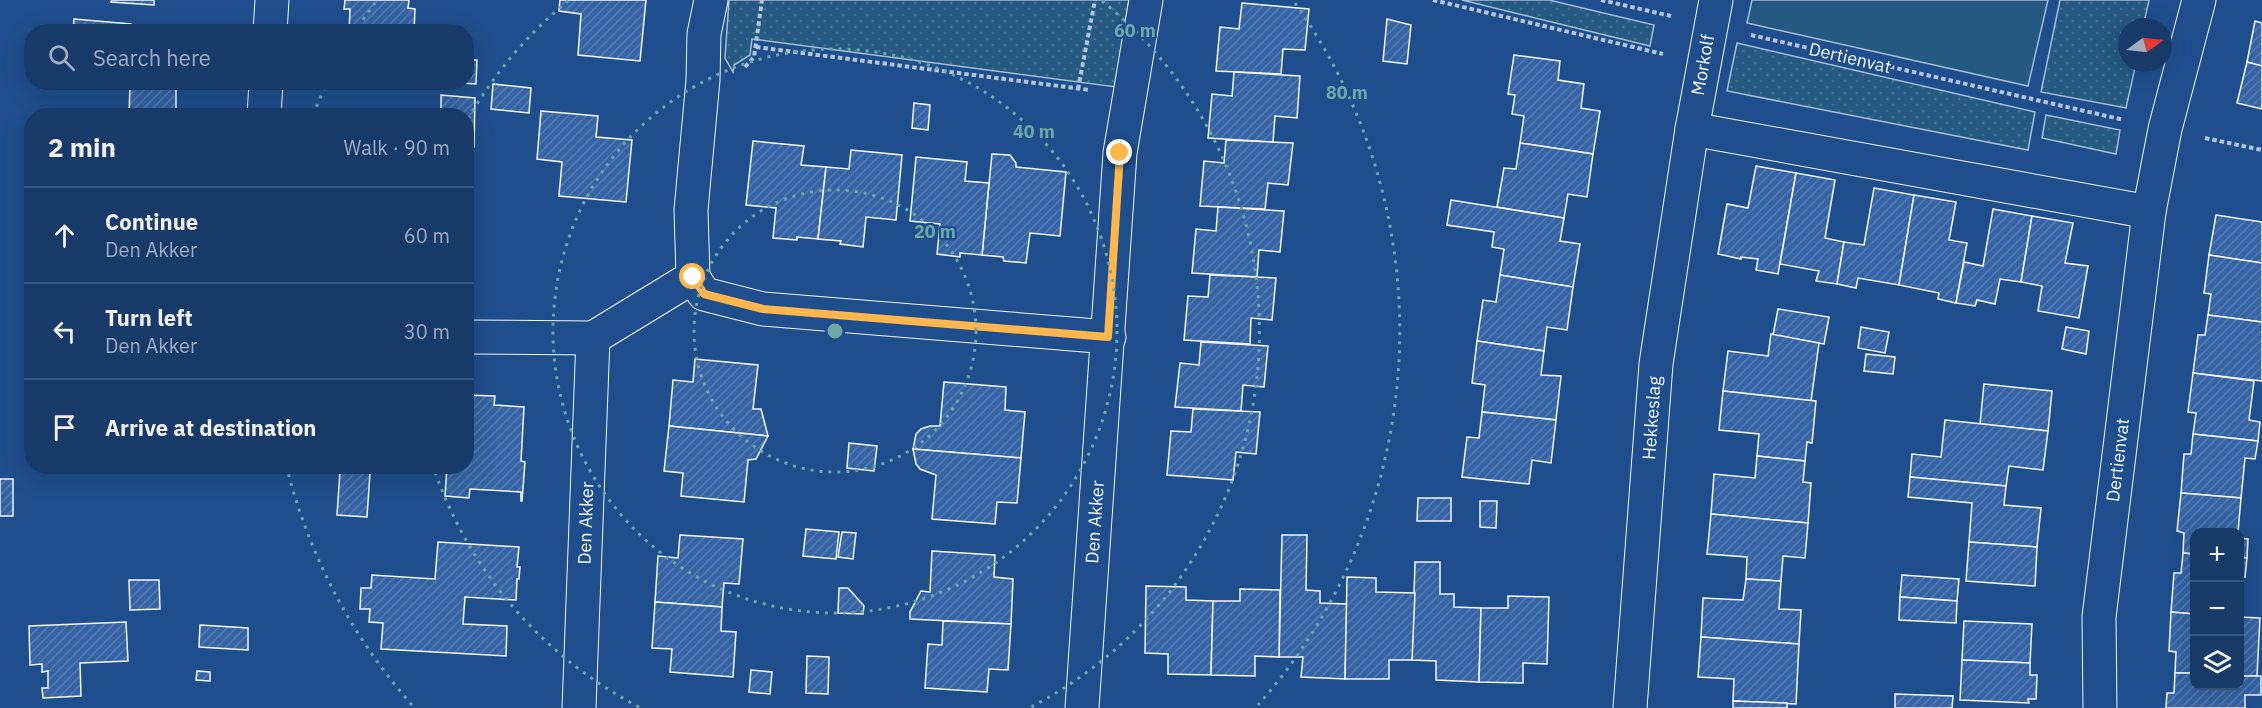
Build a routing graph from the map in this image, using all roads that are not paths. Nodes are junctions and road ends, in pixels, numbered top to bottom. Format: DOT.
graph roads {
  1 [pos="272,0"];
  2 [pos="711,0"];
  3 [pos="1146,0"];
  4 [pos="2199,0"];
  5 [pos="1713,13"];
  6 [pos="270,24"];
  7 [pos="266,90"];
  8 [pos="264,108"];
  9 [pos="1692,129"];
  10 [pos="2149,212"];
  11 [pos="693,277"];
  12 [pos="474,337"];
  13 [pos="1108,337"];
  14 [pos="593,338"];
  15 [pos="579,708"];
  16 [pos="1082,708"];
  17 [pos="1630,708"];
  18 [pos="2100,708"];
  1 -- 6 [label="street"];
  2 -- 11 [label="street"];
  3 -- 13 [label="street, Den Akker"];
  4 -- 10 [label="street, Dertienvat"];
  5 -- 9 [label="street, Morkolf"];
  7 -- 8 [label="street"];
  9 -- 10 [label="street"];
  9 -- 17 [label="street, Hekkeslag"];
  10 -- 18 [label="street, Dertienvat"];
  11 -- 13 [label="street"];
  11 -- 14 [label="street"];
  12 -- 14 [label="street"];
  13 -- 16 [label="street, Den Akker"];
  14 -- 15 [label="street, Den Akker"];
}
